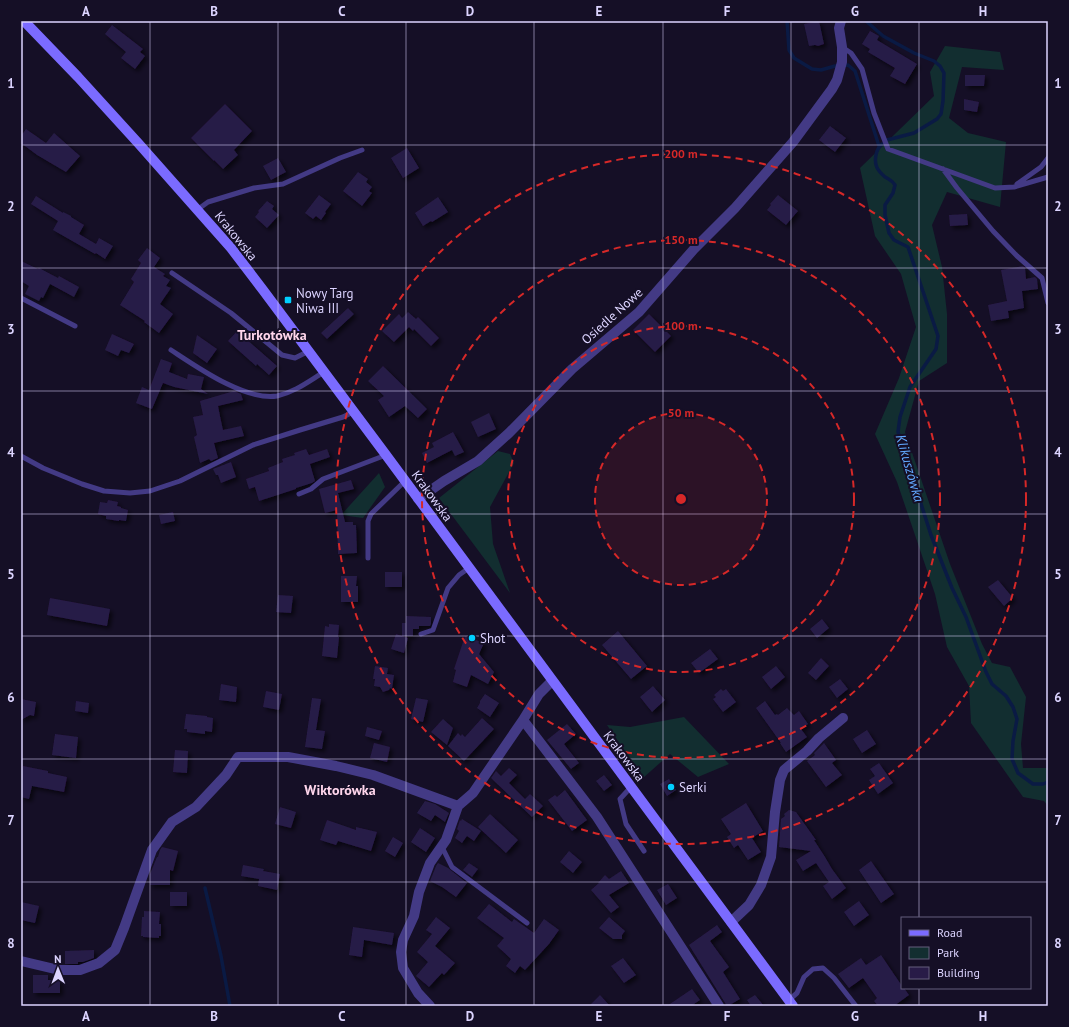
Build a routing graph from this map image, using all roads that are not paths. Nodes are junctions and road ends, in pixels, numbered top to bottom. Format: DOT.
graph roads {
  1 [pos="24,21"];
  2 [pos="839,24"];
  3 [pos="842,47"];
  4 [pos="362,150"];
  5 [pos="1048,158"];
  6 [pos="943,169"];
  7 [pos="1048,177"];
  8 [pos="1014,187"];
  9 [pos="197,210"];
  10 [pos="172,273"];
  11 [pos="21,298"];
  12 [pos="1048,303"];
  13 [pos="75,326"];
  14 [pos="171,350"];
  15 [pos="308,351"];
  16 [pos="324,372"];
  17 [pos="353,412"];
  18 [pos="386,455"];
  19 [pos="21,456"];
  20 [pos="405,481"];
  21 [pos="299,494"];
  22 [pos="418,499"];
  23 [pos="368,558"];
  24 [pos="469,568"];
  25 [pos="422,634"];
  26 [pos="552,681"];
  27 [pos="843,718"];
  28 [pos="523,720"];
  29 [pos="631,787"];
  30 [pos="458,806"];
  31 [pos="442,847"];
  32 [pos="644,851"];
  33 [pos="731,922"];
  34 [pos="527,923"];
  35 [pos="21,961"];
  36 [pos="791,1003"];
  37 [pos="430,1006"];
  38 [pos="718,1006"];
  39 [pos="856,1006"];
  1 -- 9 [label="main road, Krakowska"];
  2 -- 3 [label="street, Osiedle Nowe"];
  3 -- 6 [label="lane"];
  3 -- 22 [label="street, Osiedle Nowe"];
  4 -- 9 [label="lane"];
  5 -- 8 [label="lane"];
  6 -- 8 [label="lane"];
  6 -- 12 [label="lane"];
  7 -- 8 [label="lane"];
  9 -- 15 [label="main road, Krakowska"];
  10 -- 15 [label="lane"];
  11 -- 13 [label="lane"];
  14 -- 16 [label="lane"];
  15 -- 16 [label="main road, Krakowska"];
  16 -- 17 [label="main road, Krakowska"];
  17 -- 18 [label="main road, Krakowska"];
  17 -- 19 [label="lane"];
  18 -- 20 [label="main road, Krakowska"];
  18 -- 21 [label="lane"];
  20 -- 22 [label="main road, Krakowska"];
  20 -- 23 [label="lane"];
  22 -- 24 [label="main road, Krakowska"];
  24 -- 25 [label="lane"];
  24 -- 26 [label="main road, Krakowska"];
  26 -- 28 [label="street"];
  26 -- 29 [label="main road, Krakowska"];
  27 -- 33 [label="street"];
  28 -- 30 [label="street"];
  28 -- 38 [label="street"];
  29 -- 32 [label="lane"];
  29 -- 33 [label="main road, Krakowska"];
  30 -- 31 [label="street"];
  30 -- 35 [label="street"];
  31 -- 34 [label="lane"];
  31 -- 37 [label="street"];
  33 -- 36 [label="main road, Krakowska"];
  36 -- 39 [label="lane"];
}
